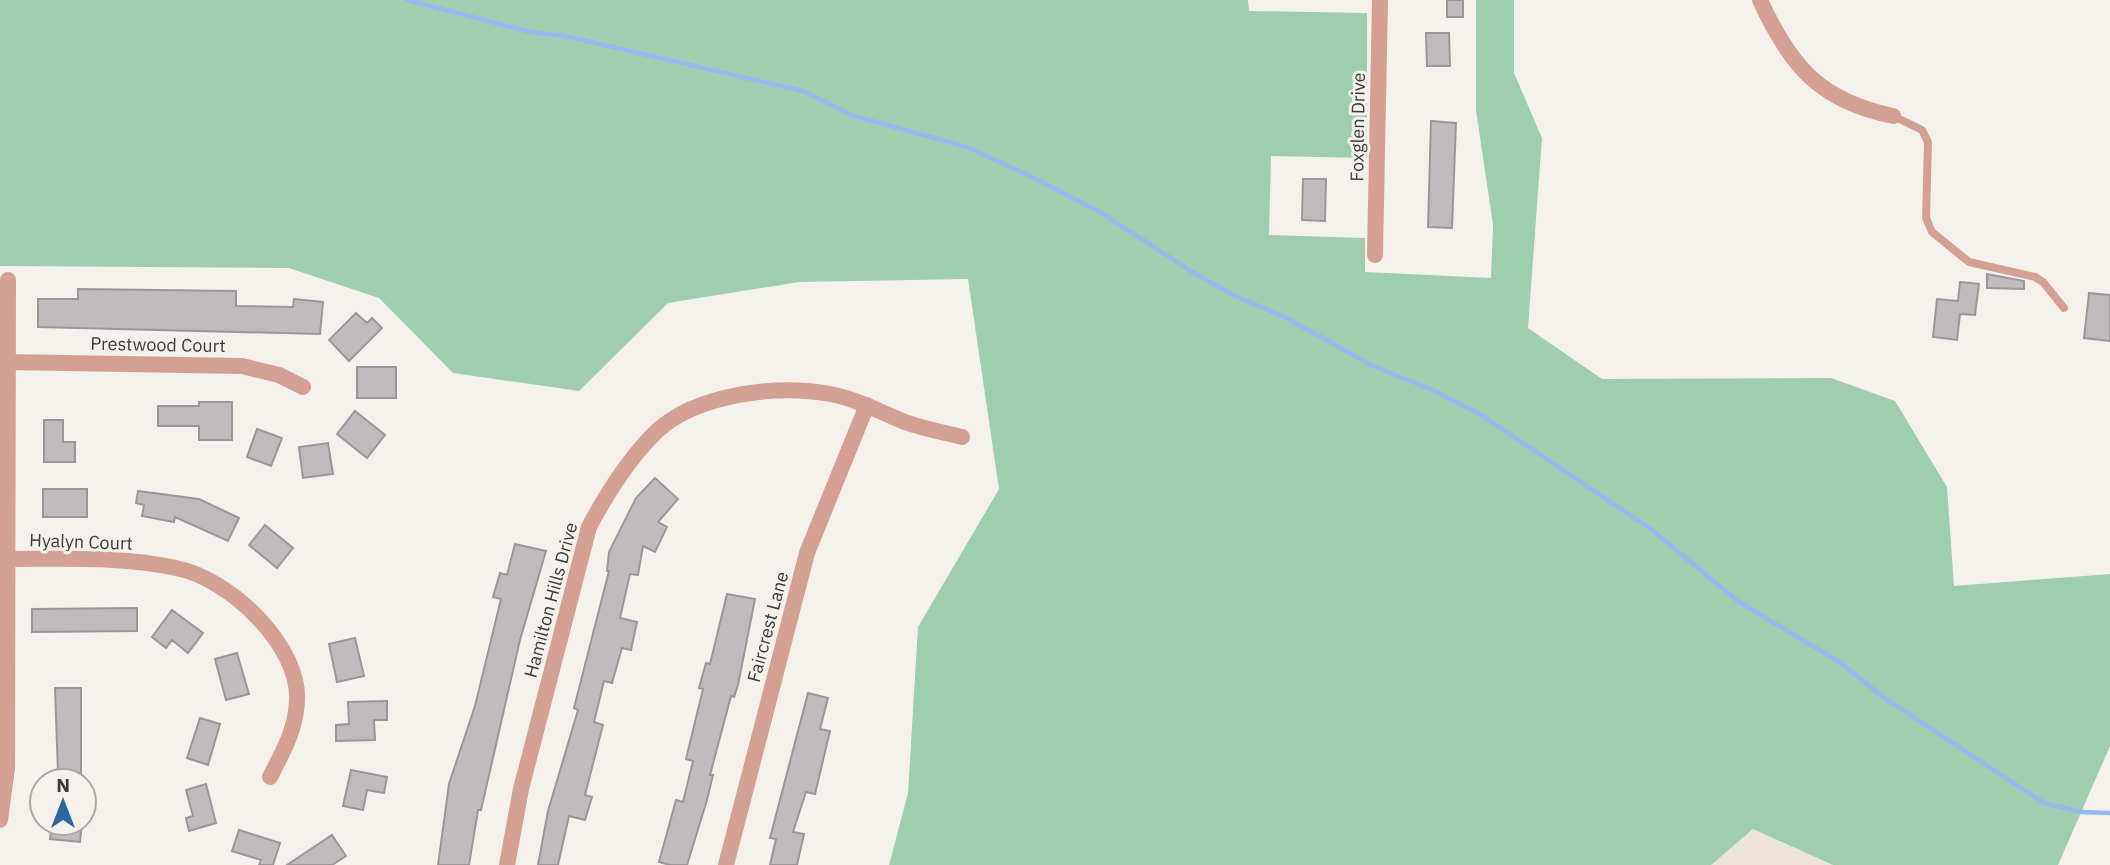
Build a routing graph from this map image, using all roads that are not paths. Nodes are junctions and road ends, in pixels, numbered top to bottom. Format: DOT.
graph roads {
  1 [pos="1380,0"];
  2 [pos="1760,0"];
  3 [pos="1893,116"];
  4 [pos="1375,255"];
  5 [pos="8,280"];
  6 [pos="2064,308"];
  7 [pos="7,362"];
  8 [pos="303,387"];
  9 [pos="867,405"];
  10 [pos="962,437"];
  11 [pos="6,559"];
  12 [pos="270,777"];
  13 [pos="0,820"];
  14 [pos="507,865"];
  15 [pos="726,865"];
  1 -- 4 [label="street, Foxglen Drive"];
  2 -- 3 [label="street"];
  3 -- 6 [label="lane"];
  5 -- 7 [label="street"];
  7 -- 8 [label="street, Prestwood Court"];
  7 -- 11 [label="street"];
  9 -- 10 [label="street, Hamilton Hills Drive"];
  9 -- 14 [label="street, Hamilton Hills Drive"];
  9 -- 15 [label="street, Faircrest Lane"];
  11 -- 12 [label="street, Hyalyn Court"];
  11 -- 13 [label="street"];
}
